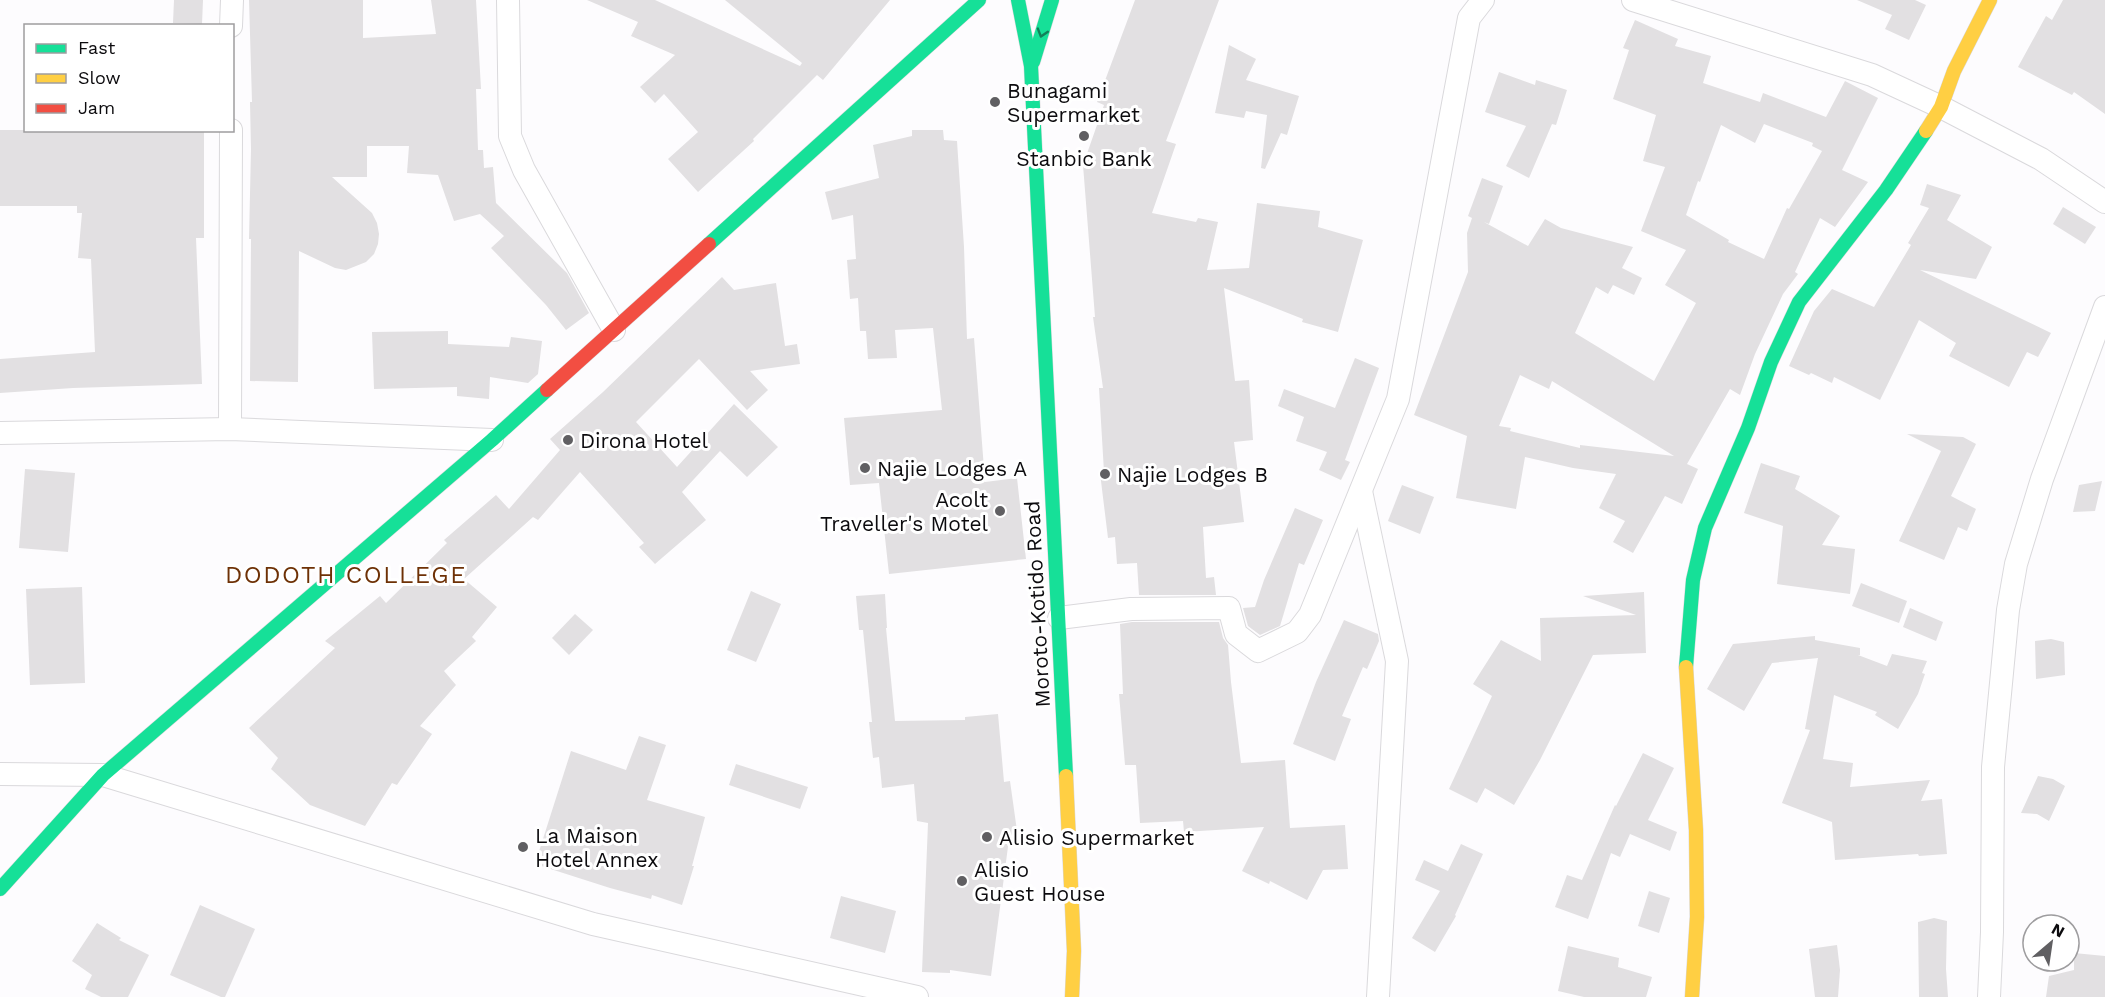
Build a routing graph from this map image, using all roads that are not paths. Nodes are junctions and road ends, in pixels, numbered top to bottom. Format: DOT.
graph roads {
  1 [pos="232,0"];
  2 [pos="508,0"];
  3 [pos="979,0"];
  4 [pos="1018,0"];
  5 [pos="1052,0"];
  6 [pos="1483,0"];
  7 [pos="1633,0"];
  8 [pos="1990,0"];
  9 [pos="231,24"];
  10 [pos="1031,66"];
  11 [pos="1941,107"];
  12 [pos="231,132"];
  13 [pos="2105,202"];
  14 [pos="2105,307"];
  15 [pos="614,330"];
  16 [pos="231,429"];
  17 [pos="0,433"];
  18 [pos="492,441"];
  19 [pos="1360,491"];
  20 [pos="1059,618"];
  21 [pos="0,774"];
  22 [pos="103,775"];
  23 [pos="0,889"];
  24 [pos="917,997"];
  25 [pos="1072,997"];
  26 [pos="1378,997"];
  27 [pos="1692,997"];
  28 [pos="1989,997"];
  1 -- 9 [label="street"];
  2 -- 15 [label="street"];
  3 -- 15 [label="street"];
  4 -- 10 [label="street, Moroto-Kotido Road"];
  5 -- 10 [label="street, Moroto-Kotido Road, one-way"];
  6 -- 19 [label="street"];
  7 -- 11 [label="street"];
  8 -- 11 [label="street"];
  10 -- 20 [label="street, Moroto-Kotido Road"];
  11 -- 13 [label="street"];
  11 -- 27 [label="street"];
  12 -- 16 [label="street"];
  14 -- 28 [label="street"];
  15 -- 18 [label="street"];
  16 -- 17 [label="street"];
  16 -- 18 [label="street"];
  18 -- 22 [label="street"];
  19 -- 20 [label="street"];
  19 -- 26 [label="street"];
  20 -- 25 [label="street, Moroto-Kotido Road"];
  21 -- 22 [label="street"];
  22 -- 23 [label="street"];
  22 -- 24 [label="street"];
}
